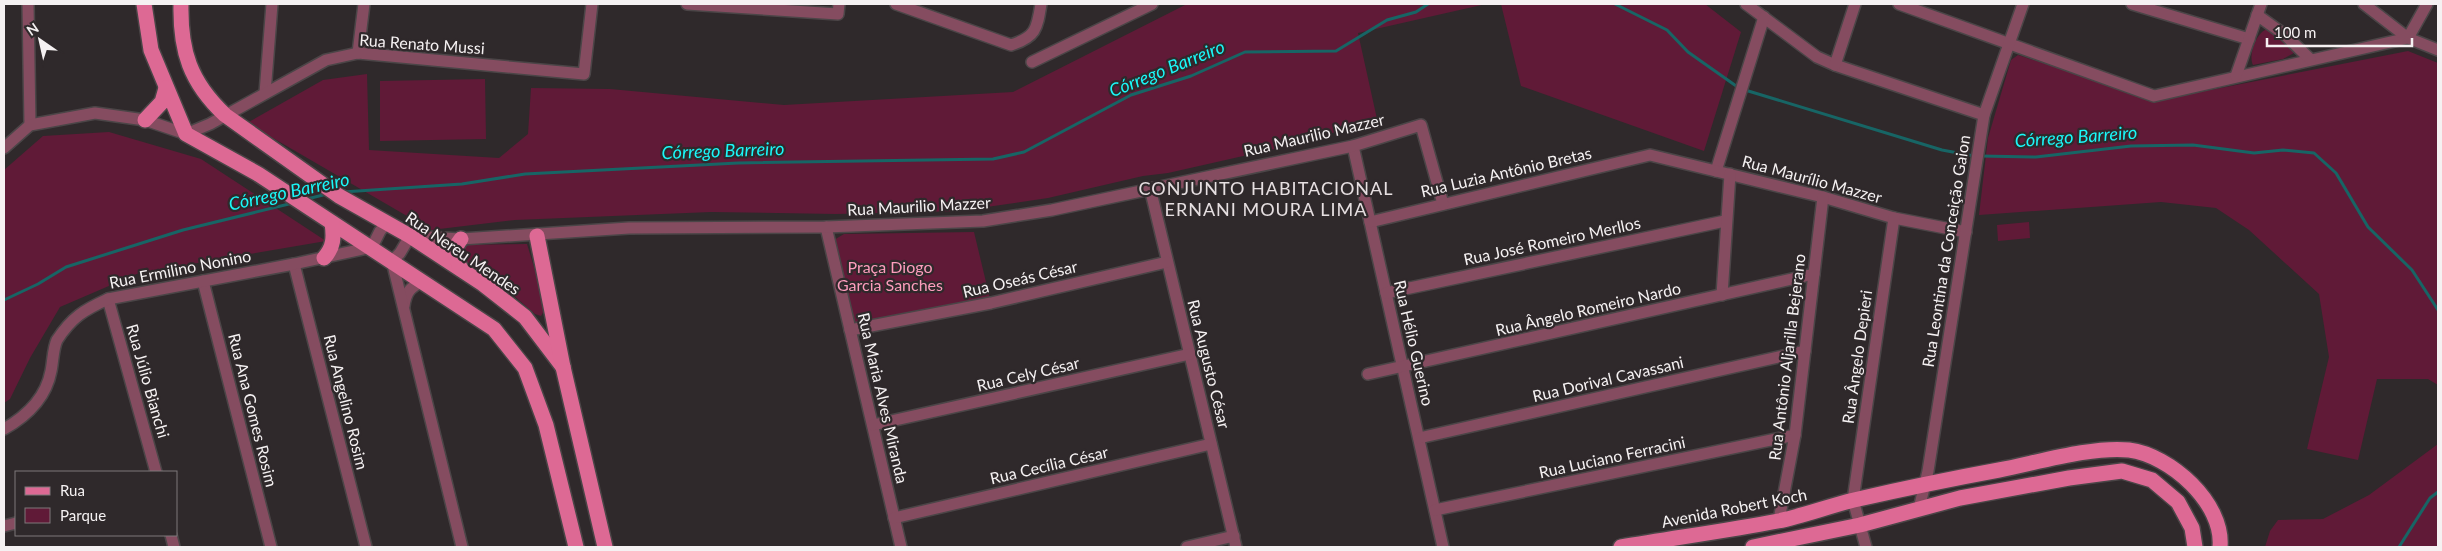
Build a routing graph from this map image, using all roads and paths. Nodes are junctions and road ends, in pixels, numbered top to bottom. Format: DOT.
graph roads {
  1 [pos="28,4"];
  2 [pos="144,4"];
  3 [pos="181,4"];
  4 [pos="272,4"];
  5 [pos="364,4"];
  6 [pos="592,4"];
  7 [pos="687,4"];
  8 [pos="896,4"];
  9 [pos="1041,4"];
  10 [pos="1149,4"];
  11 [pos="1746,4"];
  12 [pos="1855,4"];
  13 [pos="1899,4"];
  14 [pos="2023,4"];
  15 [pos="2132,4"];
  16 [pos="2364,4"];
  17 [pos="2427,4"];
  18 [pos="838,9"];
  19 [pos="2259,9"];
  20 [pos="1764,17"];
  21 [pos="2408,38"];
  22 [pos="2249,40"];
  23 [pos="2010,42"];
  24 [pos="2438,50"];
  25 [pos="358,53"];
  26 [pos="2310,59"];
  27 [pos="1032,62"];
  28 [pos="1835,65"];
  29 [pos="2236,76"];
  30 [pos="166,88"];
  31 [pos="265,94"];
  32 [pos="225,115"];
  33 [pos="1984,115"];
  34 [pos="145,120"];
  35 [pos="30,125"];
  36 [pos="186,134"];
  37 [pos="1353,146"];
  38 [pos="4,148"];
  39 [pos="1650,155"];
  40 [pos="1716,171"];
  41 [pos="1730,174"];
  42 [pos="1150,188"];
  43 [pos="1823,197"];
  44 [pos="1443,204"];
  45 [pos="1894,218"];
  46 [pos="1725,221"];
  47 [pos="1370,222"];
  48 [pos="332,223"];
  49 [pos="387,223"];
  50 [pos="826,227"];
  51 [pos="1966,232"];
  52 [pos="410,236"];
  53 [pos="537,236"];
  54 [pos="462,239"];
  55 [pos="372,247"];
  56 [pos="324,258"];
  57 [pos="392,261"];
  58 [pos="1167,262"];
  59 [pos="294,264"];
  60 [pos="461,269"];
  61 [pos="1814,274"];
  62 [pos="204,281"];
  63 [pos="423,281"];
  64 [pos="1386,293"];
  65 [pos="1722,295"];
  66 [pos="108,299"];
  67 [pos="404,312"];
  68 [pos="850,330"];
  69 [pos="1805,352"];
  70 [pos="1190,354"];
  71 [pos="563,367"];
  72 [pos="1403,367"];
  73 [pos="1368,374"];
  74 [pos="873,425"];
  75 [pos="4,429"];
  76 [pos="1795,435"];
  77 [pos="1419,438"];
  78 [pos="1212,444"];
  79 [pos="156,471"];
  80 [pos="1924,484"];
  81 [pos="1853,500"];
  82 [pos="1919,509"];
  83 [pos="1435,510"];
  84 [pos="894,518"];
  85 [pos="1779,520"];
  86 [pos="1860,525"];
  87 [pos="1235,542"];
  88 [pos="271,547"];
  89 [pos="366,547"];
  90 [pos="462,547"];
  91 [pos="576,547"];
  92 [pos="605,547"];
  93 [pos="902,547"];
  94 [pos="1187,547"];
  95 [pos="1443,547"];
  96 [pos="1621,547"];
  97 [pos="1753,547"];
  98 [pos="1866,547"];
  99 [pos="2195,547"];
  100 [pos="2220,547"];
  1 -- 35 [label="street"];
  2 -- 30 [label="main road"];
  3 -- 32 [label="main road, Rua Nereu Mendes"];
  4 -- 31 [label="street"];
  5 -- 25 [label="street"];
  6 -- 25 [label="street, Rua Renato Mussi"];
  7 -- 18 [label="street"];
  8 -- 9 [label="street"];
  10 -- 27 [label="street"];
  11 -- 20 [label="street"];
  12 -- 28 [label="street"];
  13 -- 23 [label="street"];
  14 -- 23 [label="street, Rua Leontina da Conceição Gaion"];
  15 -- 22 [label="street"];
  16 -- 21 [label="street"];
  17 -- 21 [label="street"];
  19 -- 22 [label="street"];
  19 -- 26 [label="street"];
  20 -- 28 [label="street"];
  20 -- 40 [label="street"];
  21 -- 24 [label="street"];
  21 -- 26 [label="street"];
  22 -- 29 [label="street"];
  23 -- 29 [label="street"];
  23 -- 33 [label="street, Rua Leontina da Conceição Gaion"];
  25 -- 31 [label="street, Rua Renato Mussi"];
  26 -- 29 [label="street"];
  28 -- 33 [label="street"];
  30 -- 34 [label="main road"];
  30 -- 36 [label="main road"];
  31 -- 32 [label="street, Rua Renato Mussi"];
  32 -- 36 [label="street, Rua Renato Mussi"];
  32 -- 49 [label="main road, Rua Nereu Mendes"];
  33 -- 51 [label="street, Rua Leontina da Conceição Gaion"];
  34 -- 35 [label="street"];
  34 -- 36 [label="street"];
  35 -- 38 [label="street"];
  36 -- 48 [label="main road"];
  37 -- 42 [label="street, Rua Maurilio Mazzer"];
  37 -- 44 [label="street, Rua Maurilio Mazzer"];
  37 -- 47 [label="street, Rua Hélio Guerino"];
  39 -- 40 [label="street, Rua Maurílio Mazzer"];
  39 -- 44 [label="street, Rua Luzia Antônio Bretas"];
  40 -- 41 [label="street, Rua Maurílio Mazzer"];
  41 -- 43 [label="street, Rua Maurílio Mazzer"];
  41 -- 46 [label="street"];
  42 -- 50 [label="street, Rua Maurilio Mazzer"];
  42 -- 58 [label="street, Rua Augusto César"];
  43 -- 45 [label="street, Rua Maurílio Mazzer"];
  43 -- 61 [label="street, Rua Antônio Aljarilla Bejerano"];
  44 -- 47 [label="street, Rua Luzia Antônio Bretas"];
  45 -- 51 [label="street, Rua Maurílio Mazzer"];
  45 -- 81 [label="street, Rua Ângelo Depieri"];
  46 -- 64 [label="street, Rua José Romeiro Merllos"];
  46 -- 65 [label="street"];
  47 -- 64 [label="street, Rua Hélio Guerino"];
  48 -- 55 [label="main road"];
  48 -- 56 [label="main road"];
  49 -- 52 [label="main road, Rua Nereu Mendes"];
  49 -- 55 [label="street"];
  50 -- 53 [label="street, Rua Maurilio Mazzer"];
  50 -- 68 [label="street, Rua Maria Alves Miranda"];
  51 -- 80 [label="street, Rua Leontina da Conceição Gaion"];
  52 -- 54 [label="street, Rua Maurilio Mazzer"];
  52 -- 57 [label="street"];
  52 -- 60 [label="main road, Rua Nereu Mendes"];
  53 -- 54 [label="street, Rua Maurilio Mazzer"];
  53 -- 71 [label="main road"];
  54 -- 60 [label="main road"];
  55 -- 56 [label="street, Rua Ermilino Nonino"];
  55 -- 57 [label="main road"];
  56 -- 59 [label="street, Rua Ermilino Nonino"];
  57 -- 63 [label="main road"];
  57 -- 67 [label="street"];
  58 -- 68 [label="street, Rua Oseás César"];
  58 -- 70 [label="street, Rua Augusto César"];
  59 -- 62 [label="street, Rua Ermilino Nonino"];
  59 -- 89 [label="street, Rua Angelino Rosim"];
  60 -- 71 [label="main road, Rua Nereu Mendes"];
  61 -- 65 [label="street, Rua Ângelo Romeiro Nardo"];
  61 -- 69 [label="street, Rua Antônio Aljarilla Bejerano"];
  62 -- 66 [label="street, Rua Ermilino Nonino"];
  62 -- 88 [label="street, Rua Ana Gomes Rosim"];
  63 -- 67 [label="street"];
  63 -- 91 [label="main road"];
  64 -- 72 [label="street, Rua Hélio Guerino"];
  65 -- 72 [label="street, Rua Ângelo Romeiro Nardo"];
  66 -- 75 [label="street, Rua Ermilino Nonino"];
  66 -- 79 [label="street, Rua Júlio Bianchi"];
  67 -- 90 [label="street"];
  68 -- 74 [label="street, Rua Maria Alves Miranda"];
  69 -- 76 [label="street, Rua Antônio Aljarilla Bejerano"];
  69 -- 77 [label="street, Rua Dorival Cavassani"];
  70 -- 74 [label="street, Rua Cely César"];
  70 -- 78 [label="street, Rua Augusto César"];
  71 -- 92 [label="main road, Rua Nereu Mendes"];
  72 -- 73 [label="street, Rua Ângelo Romeiro Nardo"];
  72 -- 77 [label="street, Rua Hélio Guerino"];
  74 -- 84 [label="street, Rua Maria Alves Miranda"];
  76 -- 83 [label="street, Rua Luciano Ferracini"];
  76 -- 85 [label="street, Rua Antônio Aljarilla Bejerano"];
  77 -- 83 [label="street, Rua Hélio Guerino"];
  78 -- 84 [label="street, Rua Cecília César"];
  78 -- 87 [label="street, Rua Augusto César"];
  80 -- 81 [label="main road, Avenida Robert Koch"];
  80 -- 82 [label="street, Rua Leontina da Conceição Gaion"];
  80 -- 100 [label="main road, Avenida Robert Koch"];
  81 -- 85 [label="main road, Avenida Robert Koch"];
  81 -- 86 [label="street"];
  82 -- 86 [label="main road"];
  82 -- 99 [label="main road"];
  83 -- 95 [label="street, Rua Hélio Guerino"];
  84 -- 93 [label="street, Rua Maria Alves Miranda"];
  85 -- 96 [label="main road, Avenida Robert Koch"];
  86 -- 97 [label="main road"];
  86 -- 98 [label="street"];
  87 -- 94 [label="street"];
}
